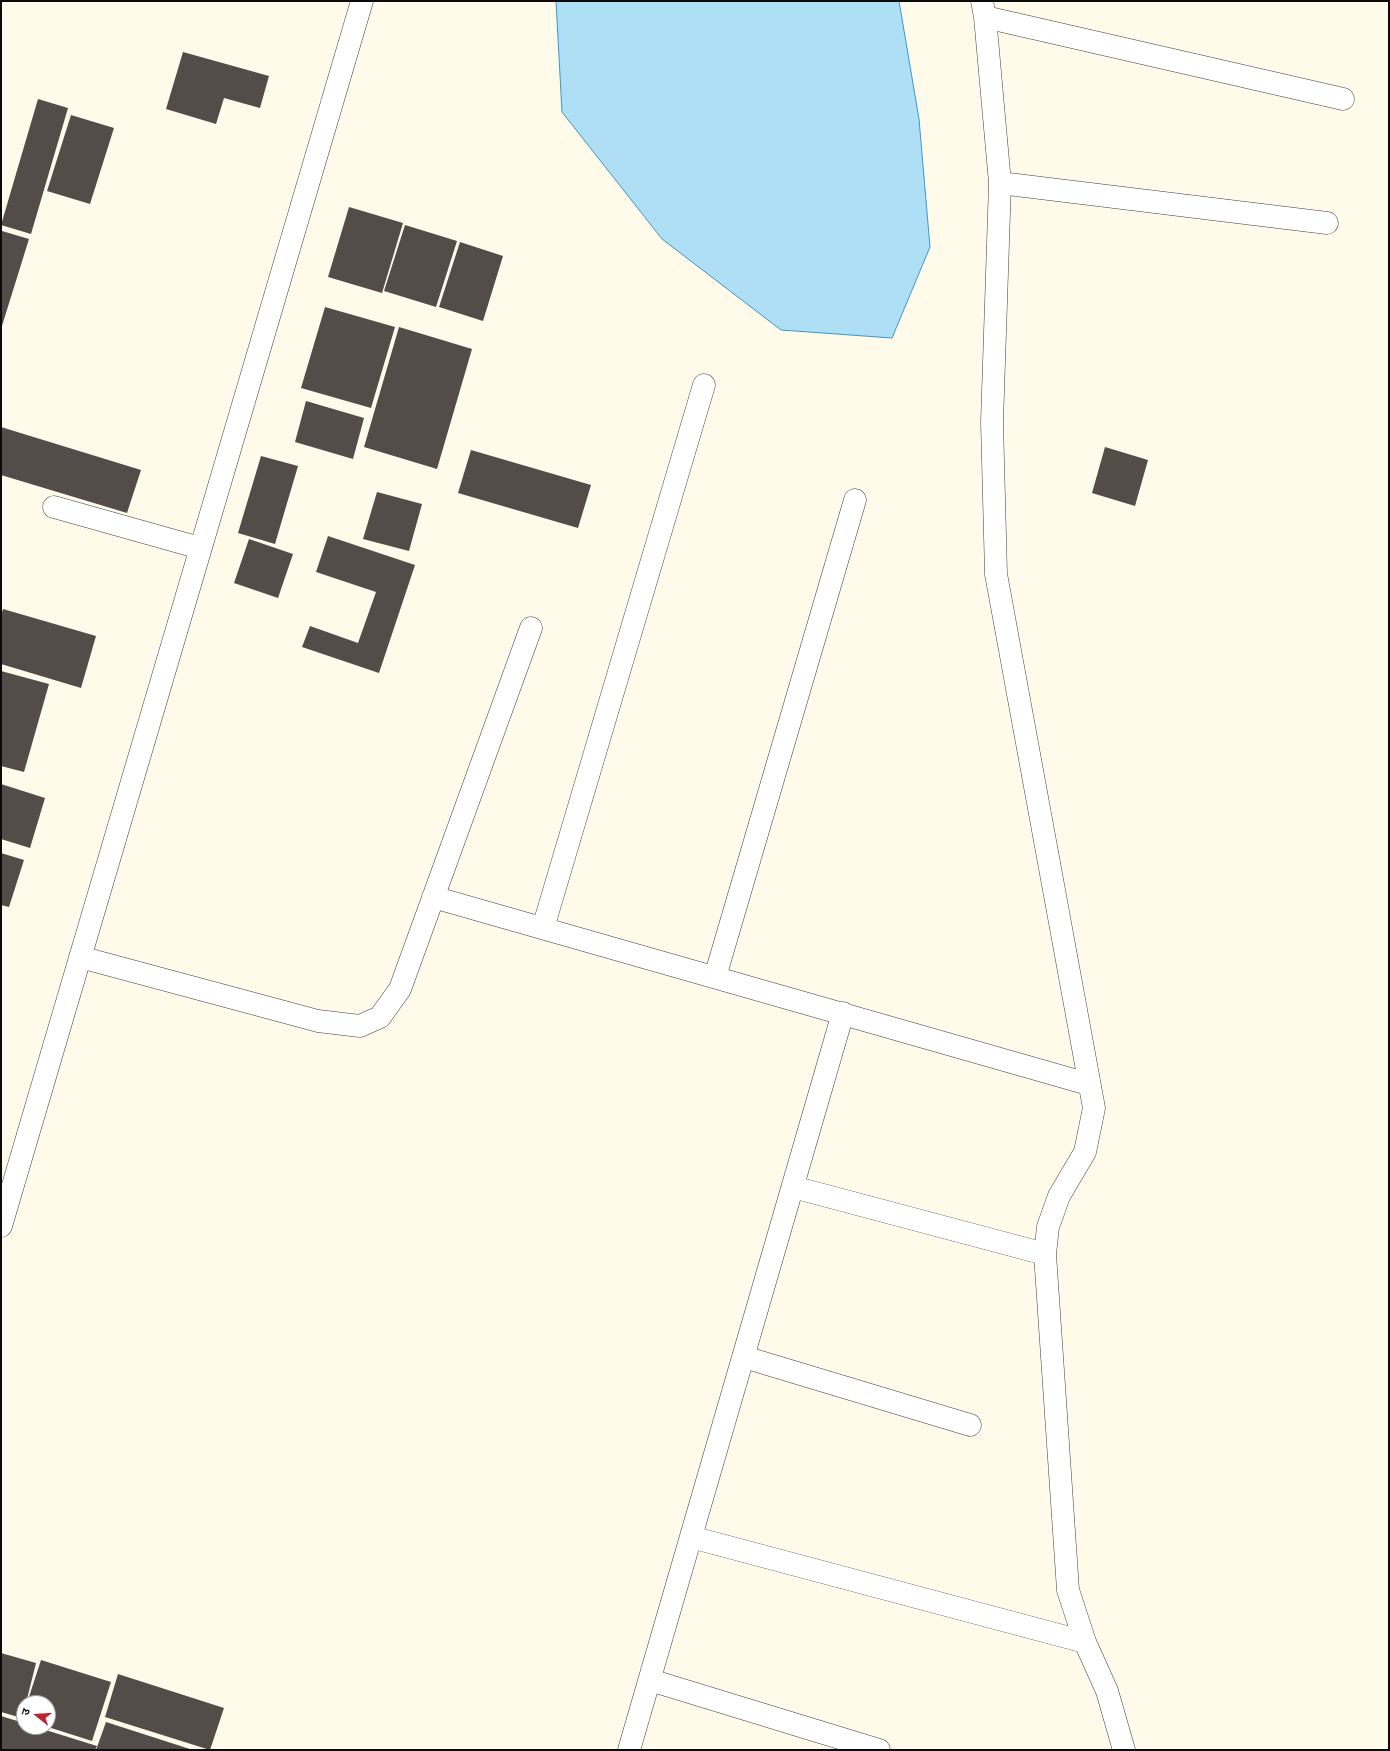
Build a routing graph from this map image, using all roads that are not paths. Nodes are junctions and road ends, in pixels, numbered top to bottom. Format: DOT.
graph roads {
  1 [pos="362,1"];
  2 [pos="984,9"];
  3 [pos="1343,99"];
  4 [pos="1000,183"];
  5 [pos="1327,224"];
  6 [pos="704,385"];
  7 [pos="855,500"];
  8 [pos="54,506"];
  9 [pos="200,548"];
  10 [pos="531,628"];
  11 [pos="433,897"];
  12 [pos="543,928"];
  13 [pos="80,957"];
  14 [pos="715,977"];
  15 [pos="843,1014"];
  16 [pos="1088,1084"];
  17 [pos="793,1187"];
  18 [pos="1,1226"];
  19 [pos="1045,1254"];
  20 [pos="744,1357"];
  21 [pos="970,1425"];
  22 [pos="692,1537"];
  23 [pos="1085,1642"];
  24 [pos="650,1680"];
  25 [pos="629,1750"];
  26 [pos="879,1750"];
  27 [pos="1124,1750"];
  1 -- 9 [label="street"];
  2 -- 3 [label="street"];
  2 -- 4 [label="street"];
  4 -- 5 [label="street"];
  4 -- 16 [label="street"];
  6 -- 12 [label="street"];
  7 -- 14 [label="street"];
  8 -- 9 [label="street"];
  9 -- 13 [label="street"];
  10 -- 11 [label="street"];
  11 -- 12 [label="street"];
  11 -- 13 [label="street"];
  12 -- 14 [label="street"];
  13 -- 18 [label="street"];
  14 -- 15 [label="street"];
  15 -- 16 [label="street"];
  15 -- 17 [label="street"];
  16 -- 19 [label="street"];
  17 -- 19 [label="street"];
  17 -- 20 [label="street"];
  19 -- 23 [label="street"];
  20 -- 21 [label="street"];
  20 -- 22 [label="street"];
  22 -- 23 [label="street"];
  22 -- 24 [label="street"];
  23 -- 27 [label="street"];
  24 -- 25 [label="street"];
  24 -- 26 [label="street"];
}
